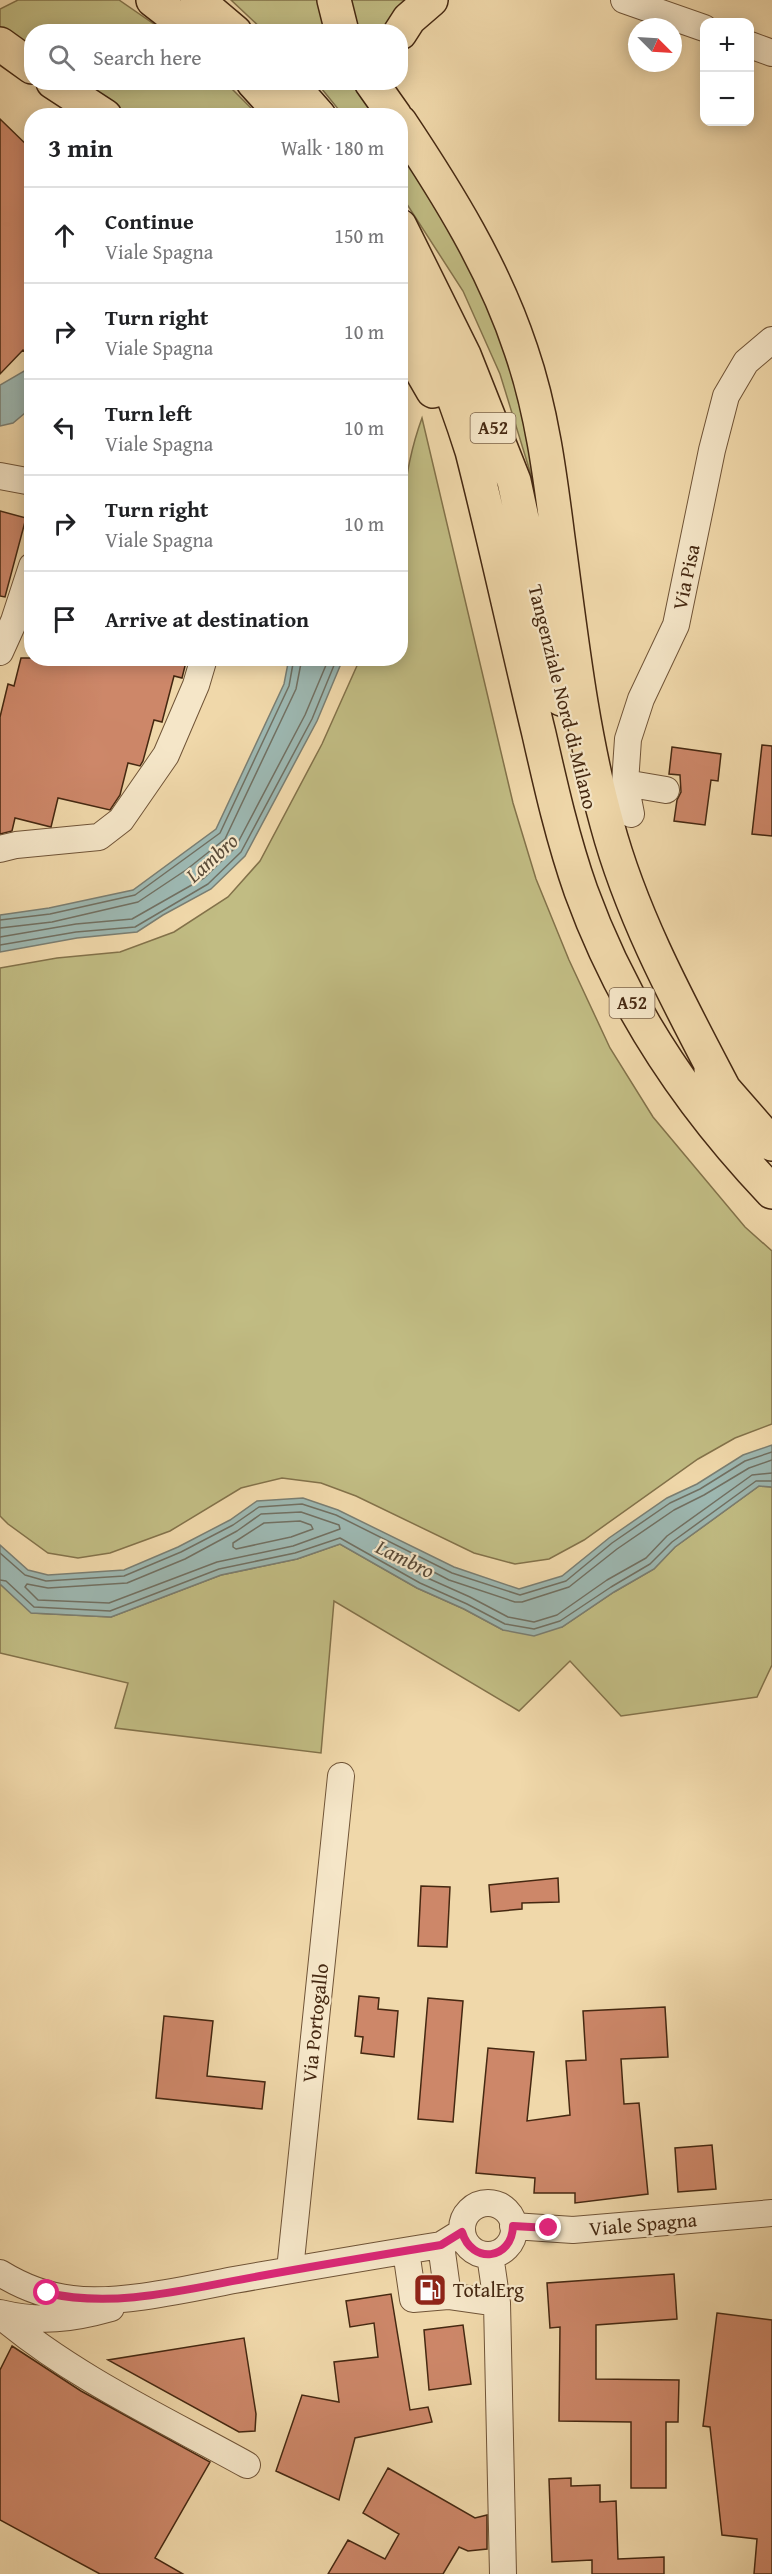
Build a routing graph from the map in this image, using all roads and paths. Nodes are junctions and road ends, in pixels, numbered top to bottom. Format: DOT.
graph roads {
  1 [pos="153,0"];
  2 [pos="197,0"];
  3 [pos="334,0"];
  4 [pos="431,0"];
  5 [pos="624,0"];
  6 [pos="184,24"];
  7 [pos="226,24"];
  8 [pos="340,24"];
  9 [pos="406,24"];
  10 [pos="700,26"];
  11 [pos="0,44"];
  12 [pos="754,46"];
  13 [pos="772,53"];
  14 [pos="24,61"];
  15 [pos="65,90"];
  16 [pos="260,90"];
  17 [pos="296,90"];
  18 [pos="376,90"];
  19 [pos="392,90"];
  20 [pos="93,108"];
  21 [pos="277,108"];
  22 [pos="312,108"];
  23 [pos="391,108"];
  24 [pos="395,108"];
  25 [pos="408,133"];
  26 [pos="408,242"];
  27 [pos="408,293"];
  28 [pos="772,340"];
  29 [pos="408,347"];
  30 [pos="0,476"];
  31 [pos="24,480"];
  32 [pos="24,590"];
  33 [pos="546,644"];
  34 [pos="0,652"];
  35 [pos="202,666"];
  36 [pos="573,771"];
  37 [pos="625,783"];
  38 [pos="666,790"];
  39 [pos="632,814"];
  40 [pos="0,849"];
  41 [pos="772,1144"];
  42 [pos="772,1192"];
  43 [pos="341,1776"];
  44 [pos="772,2213"];
  45 [pos="513,2226"];
  46 [pos="451,2239"];
  47 [pos="406,2251"];
  48 [pos="490,2254"];
  49 [pos="290,2270"];
  50 [pos="6,2277"];
  51 [pos="170,2292"];
  52 [pos="448,2296"];
  53 [pos="0,2303"];
  54 [pos="497,2303"];
  55 [pos="0,2314"];
  56 [pos="247,2465"];
  57 [pos="503,2574"];
  1 -- 6 [label="highway"];
  2 -- 7 [label="highway"];
  3 -- 8 [label="highway"];
  4 -- 9 [label="highway"];
  5 -- 10 [label="street"];
  11 -- 14 [label="highway"];
  12 -- 13 [label="street"];
  15 -- 20 [label="highway"];
  16 -- 21 [label="highway"];
  17 -- 22 [label="highway"];
  18 -- 23 [label="highway"];
  19 -- 24 [label="highway"];
  25 -- 33 [label="highway"];
  26 -- 33 [label="highway, Tangenziale Nord di Milano / A52"];
  27 -- 33 [label="highway, Tangenziale Nord di Milano / A52"];
  28 -- 37 [label="street, Via Pisa"];
  29 -- 33 [label="highway"];
  30 -- 31 [label="street"];
  32 -- 34 [label="street"];
  33 -- 36 [label="highway, Tangenziale Nord di Milano / A52"];
  33 -- 36 [label="highway"];
  35 -- 40 [label="street"];
  36 -- 41 [label="highway"];
  36 -- 42 [label="highway, Tangenziale Nord di Milano / A52"];
  37 -- 38 [label="street"];
  37 -- 39 [label="street, Via Pisa"];
  43 -- 49 [label="street, Via Portogallo"];
  44 -- 45 [label="street, Viale Spagna"];
  45 -- 46 [label="street"];
  45 -- 48 [label="street"];
  46 -- 47 [label="street"];
  46 -- 48 [label="street"];
  46 -- 52 [label="street"];
  47 -- 49 [label="street"];
  47 -- 52 [label="street"];
  48 -- 54 [label="street"];
  49 -- 51 [label="street"];
  50 -- 51 [label="street"];
  50 -- 53 [label="street"];
  51 -- 55 [label="street"];
  52 -- 54 [label="street"];
  54 -- 57 [label="street"];
  55 -- 56 [label="street"];
}
